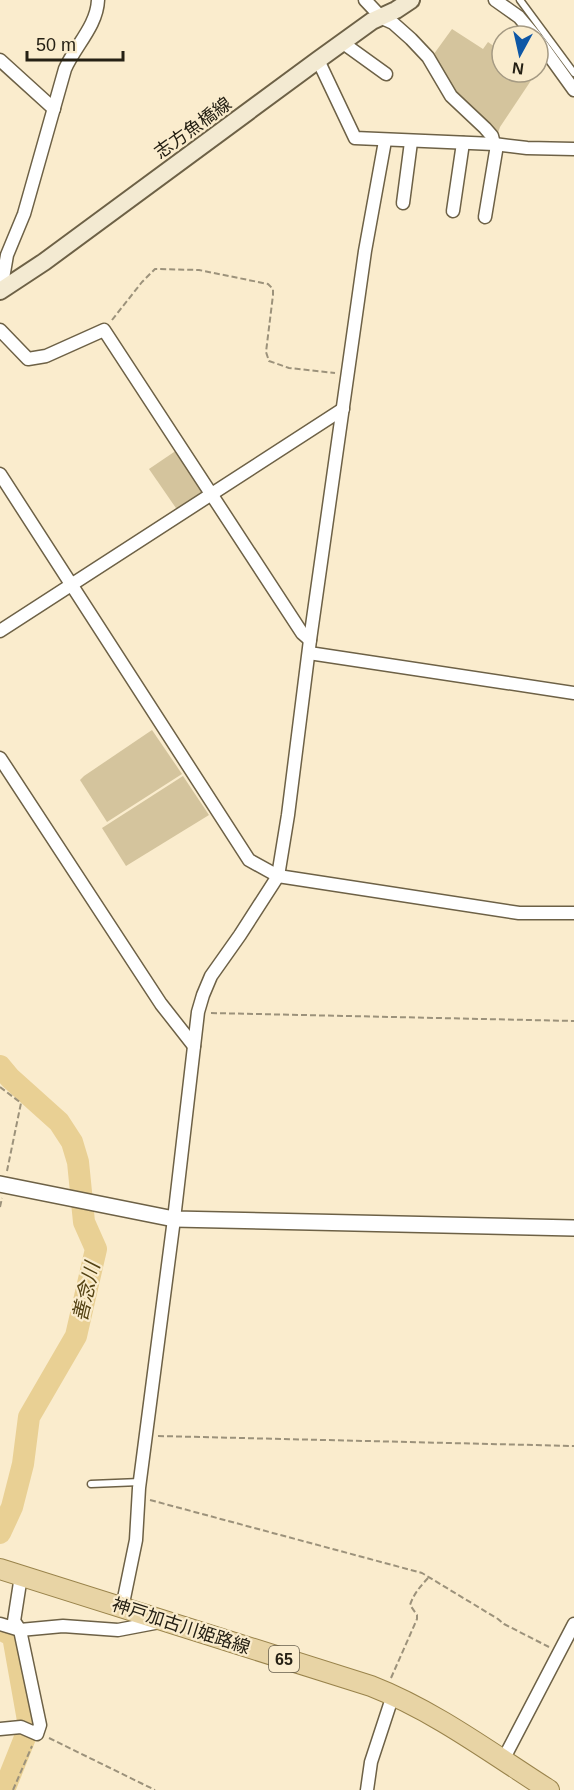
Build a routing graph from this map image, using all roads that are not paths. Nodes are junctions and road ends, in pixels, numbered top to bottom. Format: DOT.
graph roads {
  1 [pos="98,0"];
  2 [pos="365,0"];
  3 [pos="411,0"];
  4 [pos="495,0"];
  5 [pos="520,0"];
  6 [pos="382,18"];
  7 [pos="525,24"];
  8 [pos="343,43"];
  9 [pos="550,57"];
  10 [pos="0,60"];
  11 [pos="318,60"];
  12 [pos="574,73"];
  13 [pos="386,74"];
  14 [pos="574,90"];
  15 [pos="54,109"];
  16 [pos="385,141"];
  17 [pos="411,142"];
  18 [pos="463,143"];
  19 [pos="495,144"];
  20 [pos="574,149"];
  21 [pos="403,203"];
  22 [pos="453,211"];
  23 [pos="485,217"];
  24 [pos="0,291"];
  25 [pos="0,330"];
  26 [pos="343,410"];
  27 [pos="0,474"];
  28 [pos="209,494"];
  29 [pos="72,585"];
  30 [pos="0,631"];
  31 [pos="309,647"];
  32 [pos="574,693"];
  33 [pos="0,758"];
  34 [pos="278,876"];
  35 [pos="574,914"];
  36 [pos="194,1046"];
  37 [pos="2,1185"];
  38 [pos="174,1219"];
  39 [pos="574,1228"];
  40 [pos="140,1482"];
  41 [pos="91,1484"];
  42 [pos="0,1569"];
  43 [pos="21,1576"];
  44 [pos="122,1608"];
  45 [pos="164,1621"];
  46 [pos="0,1624"];
  47 [pos="574,1624"];
  48 [pos="20,1630"];
  49 [pos="389,1693"];
  50 [pos="0,1729"];
  51 [pos="503,1760"];
  52 [pos="367,1790"];
  53 [pos="549,1790"];
  1 -- 15 [label="street"];
  2 -- 6 [label="street"];
  3 -- 6 [label="main road, 志方魚橋線"];
  4 -- 7 [label="street"];
  5 -- 12 [label="lane"];
  6 -- 8 [label="main road, 志方魚橋線"];
  6 -- 19 [label="street"];
  8 -- 11 [label="main road, 志方魚橋線"];
  8 -- 13 [label="street"];
  9 -- 14 [label="street"];
  10 -- 15 [label="street"];
  11 -- 16 [label="street"];
  11 -- 24 [label="main road, 志方魚橋線"];
  15 -- 24 [label="street"];
  16 -- 17 [label="street"];
  16 -- 26 [label="street"];
  17 -- 18 [label="street"];
  17 -- 21 [label="street"];
  18 -- 19 [label="street"];
  18 -- 22 [label="street"];
  19 -- 20 [label="street"];
  19 -- 23 [label="street"];
  25 -- 28 [label="street"];
  26 -- 28 [label="street"];
  26 -- 31 [label="street"];
  27 -- 29 [label="street"];
  28 -- 29 [label="street"];
  28 -- 31 [label="street"];
  29 -- 30 [label="street"];
  29 -- 34 [label="street"];
  31 -- 32 [label="street"];
  31 -- 34 [label="street"];
  33 -- 36 [label="street"];
  34 -- 35 [label="street"];
  34 -- 36 [label="street"];
  36 -- 38 [label="street"];
  37 -- 38 [label="street"];
  38 -- 39 [label="street"];
  38 -- 40 [label="street"];
  40 -- 41 [label="lane"];
  40 -- 44 [label="street"];
  42 -- 43 [label="main road, 神戸加古川姫路線 / 65"];
  43 -- 44 [label="main road, 神戸加古川姫路線 / 65"];
  43 -- 48 [label="street"];
  44 -- 45 [label="main road, 神戸加古川姫路線 / 65"];
  45 -- 48 [label="street"];
  45 -- 49 [label="main road, 神戸加古川姫路線 / 65"];
  46 -- 48 [label="street"];
  47 -- 51 [label="street"];
  48 -- 50 [label="street"];
  49 -- 51 [label="main road, 神戸加古川姫路線 / 65"];
  49 -- 52 [label="street"];
  51 -- 53 [label="main road, 神戸加古川姫路線 / 65"];
}
